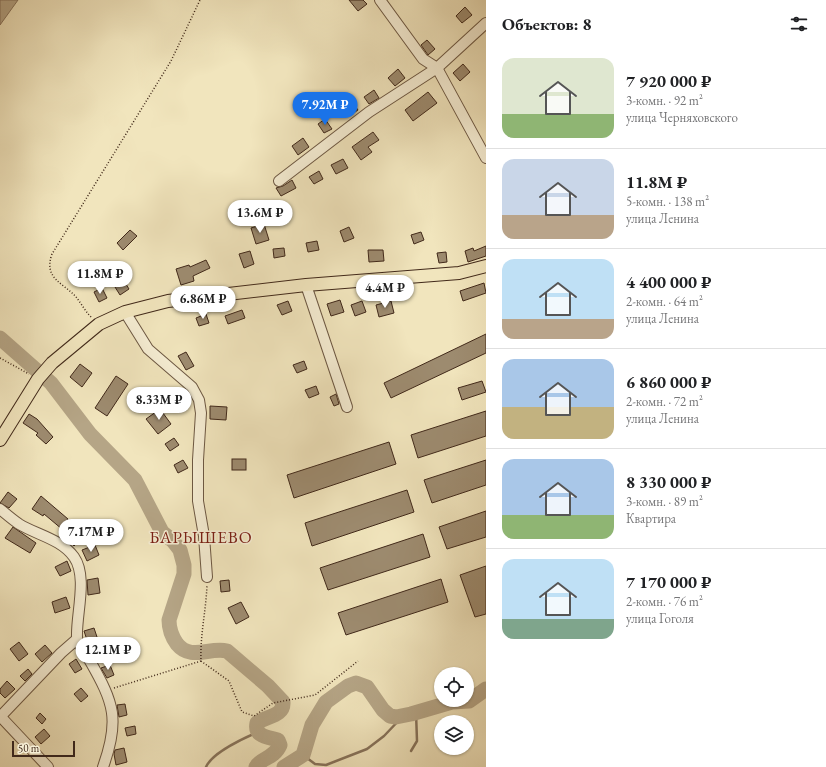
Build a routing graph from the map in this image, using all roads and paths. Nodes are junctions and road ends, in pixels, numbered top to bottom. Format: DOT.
graph roads {
  1 [pos="200,0"];
  2 [pos="380,0"];
  3 [pos="486,23"];
  4 [pos="437,68"];
  5 [pos="486,158"];
  6 [pos="279,182"];
  7 [pos="486,266"];
  8 [pos="306,285"];
  9 [pos="125,312"];
  10 [pos="99,324"];
  11 [pos="0,358"];
  12 [pos="38,379"];
  13 [pos="348,406"];
  14 [pos="0,440"];
  15 [pos="0,509"];
  16 [pos="207,577"];
  17 [pos="77,639"];
  18 [pos="201,661"];
  19 [pos="358,661"];
  20 [pos="106,691"];
  21 [pos="0,716"];
  22 [pos="48,767"];
  23 [pos="103,767"];
  1 -- 10 [label="path"];
  2 -- 4 [label="street"];
  3 -- 4 [label="street"];
  4 -- 5 [label="street"];
  4 -- 6 [label="street"];
  7 -- 8 [label="main road"];
  8 -- 9 [label="main road"];
  8 -- 13 [label="street"];
  9 -- 10 [label="main road"];
  9 -- 16 [label="street"];
  10 -- 12 [label="main road"];
  11 -- 12 [label="path"];
  12 -- 14 [label="main road"];
  15 -- 17 [label="street"];
  16 -- 18 [label="path"];
  17 -- 20 [label="street"];
  17 -- 21 [label="street"];
  18 -- 19 [label="path"];
  18 -- 20 [label="path"];
  20 -- 23 [label="street"];
  21 -- 22 [label="street"];
}
